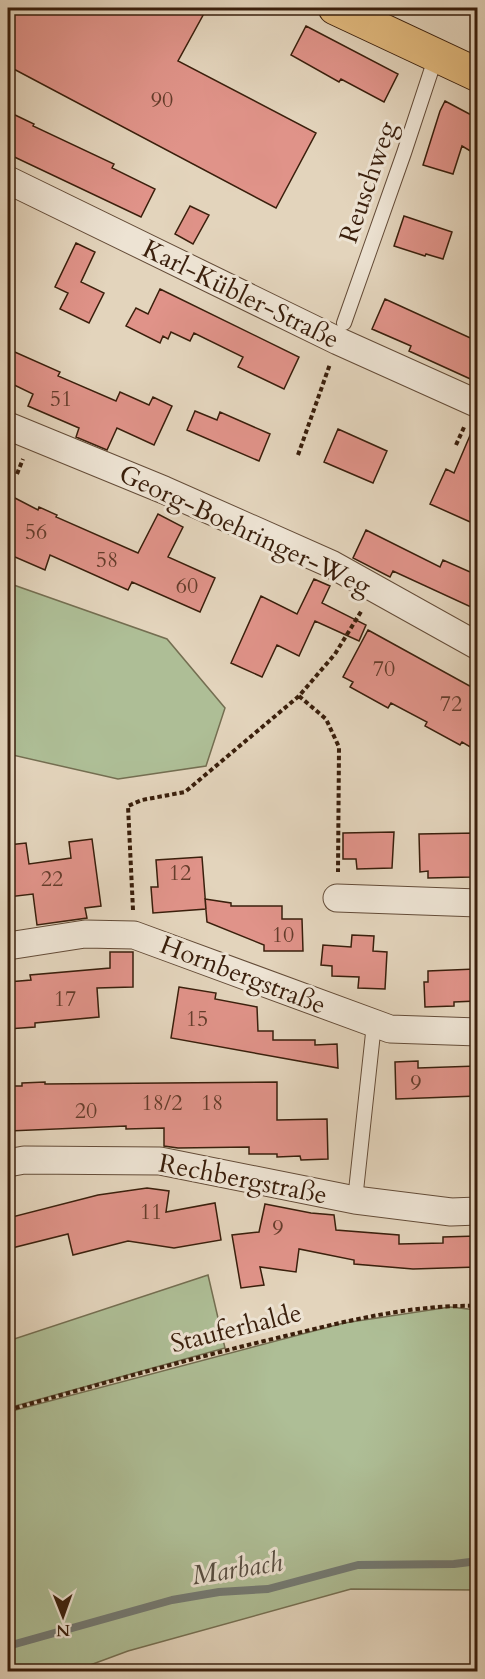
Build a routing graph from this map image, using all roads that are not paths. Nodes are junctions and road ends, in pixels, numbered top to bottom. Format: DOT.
graph roads {
  1 [pos="335,8"];
  2 [pos="435,56"];
  3 [pos="477,75"];
  4 [pos="8,180"];
  5 [pos="344,323"];
  6 [pos="477,404"];
  7 [pos="8,426"];
  8 [pos="477,646"];
  9 [pos="337,898"];
  10 [pos="477,903"];
  11 [pos="8,946"];
  12 [pos="374,1024"];
  13 [pos="477,1032"];
  14 [pos="8,1163"];
  15 [pos="355,1200"];
  16 [pos="477,1211"];
  1 -- 2 [label="main road"];
  2 -- 3 [label="main road"];
  2 -- 5 [label="lane, Reuschweg"];
  4 -- 6 [label="street, Karl-Kübler-Straße"];
  7 -- 8 [label="street, Georg-Boehringer-Weg"];
  9 -- 10 [label="street"];
  11 -- 12 [label="street, Hornbergstraße"];
  12 -- 13 [label="street, Hornbergstraße"];
  12 -- 15 [label="lane"];
  14 -- 15 [label="street, Rechbergstraße"];
  15 -- 16 [label="street, Rechbergstraße"];
}
